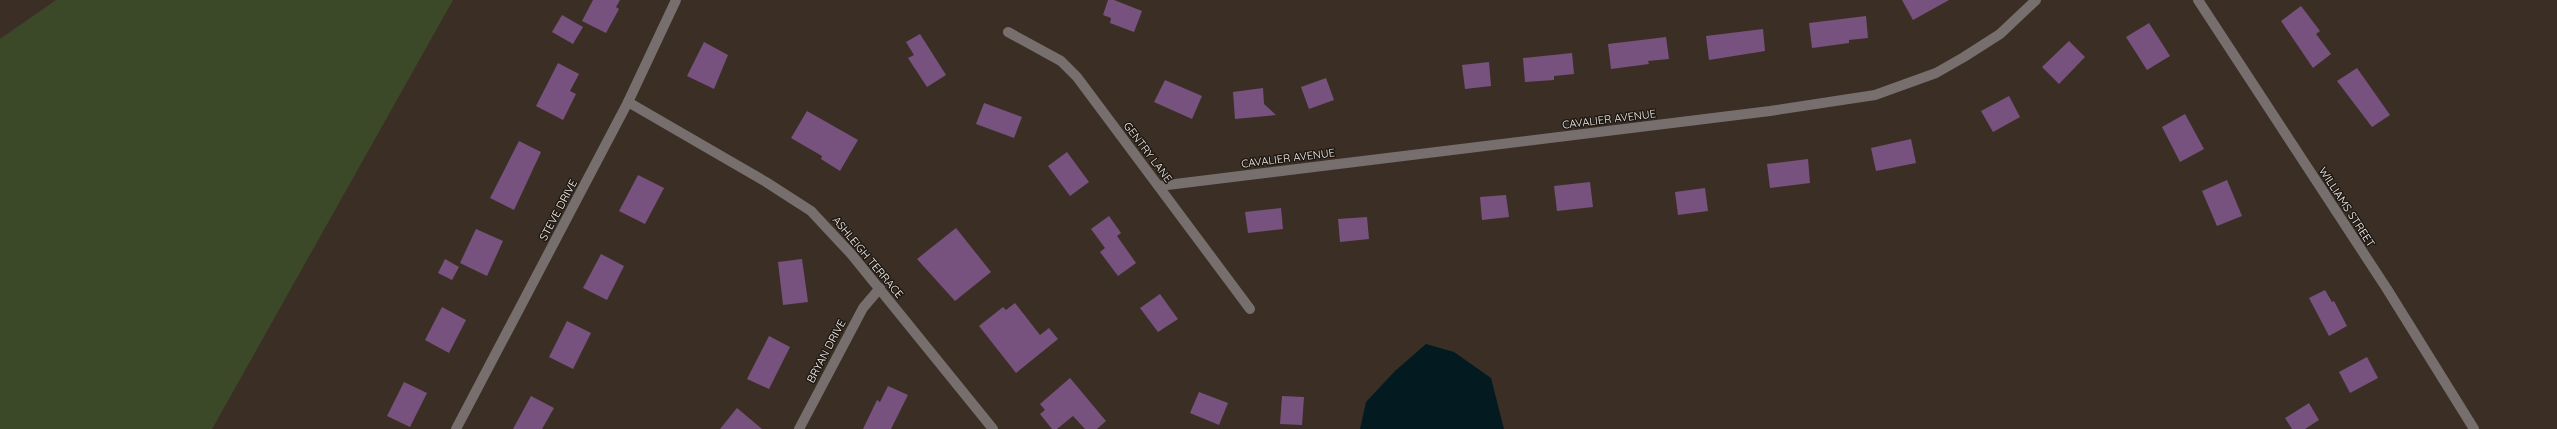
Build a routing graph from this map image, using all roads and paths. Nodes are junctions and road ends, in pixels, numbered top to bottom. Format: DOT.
graph roads {
  1 [pos="676,0"];
  2 [pos="2036,0"];
  3 [pos="2198,0"];
  4 [pos="1008,32"];
  5 [pos="628,102"];
  6 [pos="1159,186"];
  7 [pos="880,288"];
  8 [pos="1250,309"];
  9 [pos="456,429"];
  10 [pos="799,429"];
  11 [pos="993,429"];
  12 [pos="2474,429"];
  1 -- 5 [label="street, STEVE DRIVE"];
  2 -- 6 [label="street, CAVALIER AVENUE"];
  3 -- 12 [label="street, WILLIAMS STREET"];
  4 -- 6 [label="street, GENTRY LANE"];
  5 -- 7 [label="street, ASHLEIGH TERRACE"];
  5 -- 9 [label="street, STEVE DRIVE"];
  6 -- 8 [label="street, GENTRY LANE"];
  7 -- 10 [label="street, BRYAN DRIVE"];
  7 -- 11 [label="street, ASHLEIGH TERRACE"];
}
